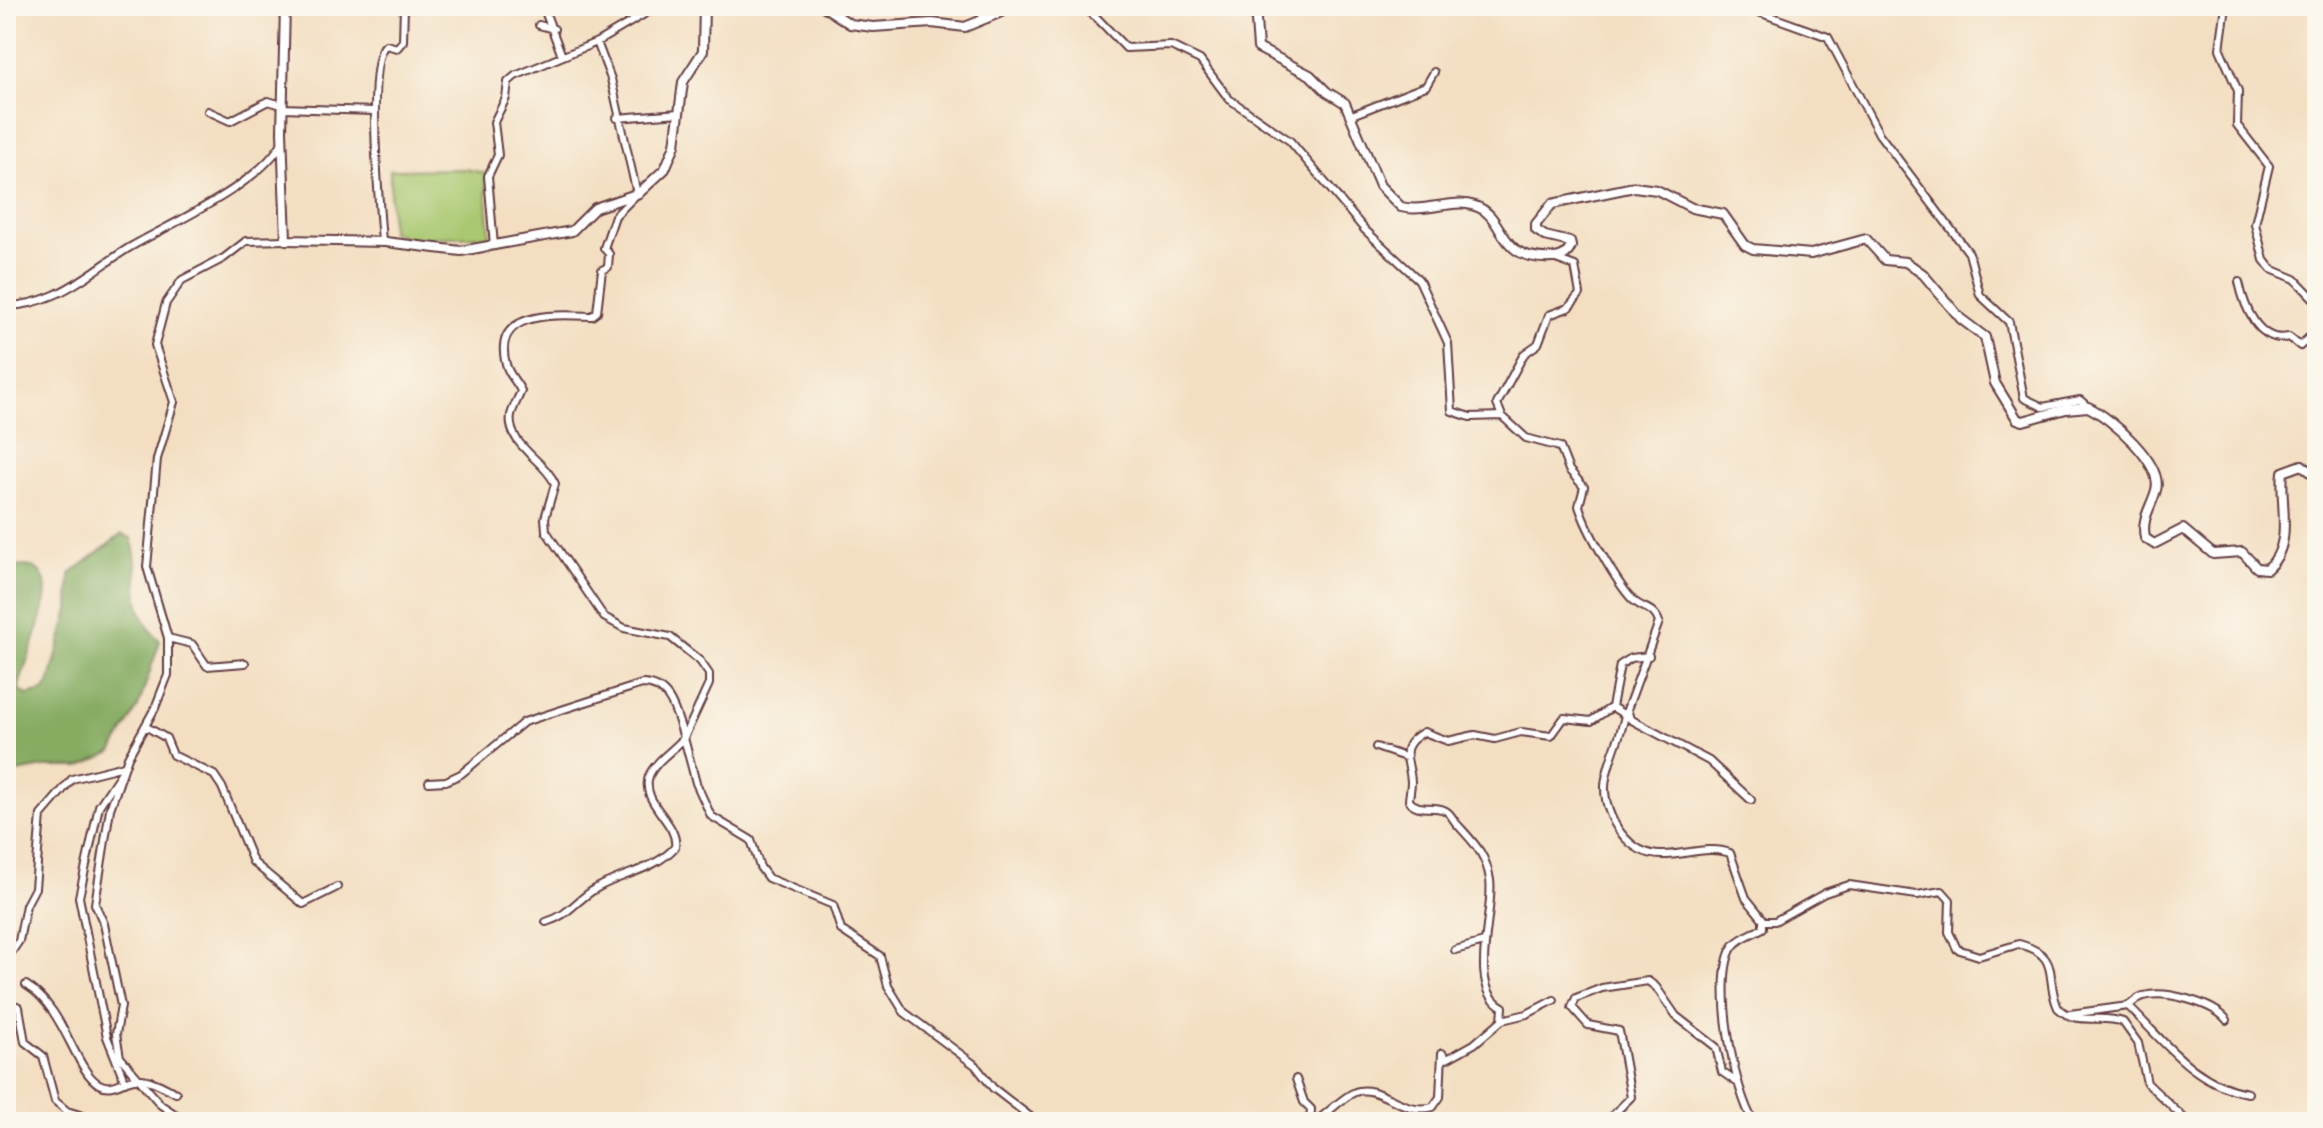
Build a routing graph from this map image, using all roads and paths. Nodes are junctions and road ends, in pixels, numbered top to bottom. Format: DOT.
graph roads {
  1 [pos="285,6"];
  2 [pos="404,6"];
  3 [pos="543,6"];
  4 [pos="658,6"];
  5 [pos="704,6"];
  6 [pos="823,6"];
  7 [pos="973,6"];
  8 [pos="1016,6"];
  9 [pos="1080,6"];
  10 [pos="1255,6"];
  11 [pos="1742,6"];
  12 [pos="2226,6"];
  13 [pos="987,19"];
  14 [pos="539,25"];
  15 [pos="554,29"];
  16 [pos="597,42"];
  17 [pos="562,56"];
  18 [pos="1434,72"];
  19 [pos="282,106"];
  20 [pos="208,111"];
  21 [pos="374,111"];
  22 [pos="679,113"];
  23 [pos="1352,115"];
  24 [pos="617,118"];
  25 [pos="283,139"];
  26 [pos="637,194"];
  27 [pos="286,240"];
  28 [pos="382,242"];
  29 [pos="494,246"];
  30 [pos="1553,258"];
  31 [pos="2239,282"];
  32 [pos="2317,302"];
  33 [pos="6,306"];
  34 [pos="2317,330"];
  35 [pos="2088,407"];
  36 [pos="1502,416"];
  37 [pos="2317,477"];
  38 [pos="168,638"];
  39 [pos="1649,656"];
  40 [pos="245,663"];
  41 [pos="1632,697"];
  42 [pos="1612,707"];
  43 [pos="1625,715"];
  44 [pos="145,726"];
  45 [pos="684,738"];
  46 [pos="1376,747"];
  47 [pos="1405,757"];
  48 [pos="124,768"];
  49 [pos="429,782"];
  50 [pos="1751,800"];
  51 [pos="337,887"];
  52 [pos="1764,921"];
  53 [pos="546,922"];
  54 [pos="1484,942"];
  55 [pos="1455,950"];
  56 [pos="6,960"];
  57 [pos="26,985"];
  58 [pos="1554,1000"];
  59 [pos="6,1001"];
  60 [pos="2128,1006"];
  61 [pos="2066,1014"];
  62 [pos="1502,1020"];
  63 [pos="2227,1020"];
  64 [pos="140,1079"];
  65 [pos="1296,1079"];
  66 [pos="125,1082"];
  67 [pos="1738,1083"];
  68 [pos="176,1093"];
  69 [pos="2248,1093"];
  70 [pos="1587,1120"];
  71 [pos="102,1122"];
  72 [pos="187,1122"];
  73 [pos="1037,1122"];
  74 [pos="1312,1122"];
  75 [pos="1754,1122"];
  76 [pos="2188,1122"];
  1 -- 19 [label="street"];
  2 -- 21 [label="street"];
  3 -- 15 [label="street"];
  4 -- 16 [label="street"];
  5 -- 22 [label="street"];
  6 -- 13 [label="street"];
  7 -- 13 [label="street"];
  8 -- 13 [label="street"];
  9 -- 36 [label="street"];
  10 -- 23 [label="street"];
  11 -- 35 [label="street"];
  12 -- 32 [label="street"];
  14 -- 15 [label="street"];
  15 -- 17 [label="street"];
  16 -- 17 [label="street"];
  16 -- 24 [label="street"];
  17 -- 29 [label="street"];
  18 -- 23 [label="street"];
  19 -- 20 [label="street"];
  19 -- 21 [label="street"];
  19 -- 25 [label="street"];
  21 -- 28 [label="street"];
  22 -- 24 [label="street"];
  22 -- 26 [label="street"];
  23 -- 30 [label="street"];
  24 -- 26 [label="street"];
  25 -- 27 [label="street"];
  25 -- 33 [label="street"];
  26 -- 29 [label="street"];
  26 -- 45 [label="street"];
  27 -- 28 [label="street"];
  27 -- 38 [label="street"];
  28 -- 29 [label="street"];
  30 -- 35 [label="street"];
  30 -- 36 [label="street"];
  31 -- 34 [label="street"];
  35 -- 37 [label="street"];
  36 -- 39 [label="street"];
  38 -- 40 [label="street"];
  38 -- 44 [label="street"];
  39 -- 41 [label="street"];
  39 -- 42 [label="street"];
  41 -- 43 [label="street"];
  41 -- 50 [label="street"];
  42 -- 43 [label="street"];
  42 -- 47 [label="street"];
  43 -- 52 [label="street"];
  44 -- 48 [label="street"];
  44 -- 51 [label="street"];
  45 -- 49 [label="street"];
  45 -- 53 [label="street"];
  45 -- 73 [label="street"];
  46 -- 47 [label="street"];
  47 -- 54 [label="street"];
  48 -- 56 [label="street"];
  48 -- 64 [label="street"];
  48 -- 66 [label="street"];
  52 -- 61 [label="street"];
  52 -- 67 [label="street"];
  54 -- 55 [label="street"];
  54 -- 62 [label="street"];
  57 -- 66 [label="street"];
  58 -- 62 [label="street"];
  59 -- 71 [label="street"];
  60 -- 61 [label="street"];
  60 -- 63 [label="street"];
  60 -- 69 [label="street"];
  61 -- 76 [label="street"];
  62 -- 74 [label="street"];
  64 -- 66 [label="street"];
  64 -- 68 [label="street"];
  64 -- 72 [label="street"];
  65 -- 74 [label="street"];
  67 -- 70 [label="street"];
  67 -- 75 [label="street"];
}
